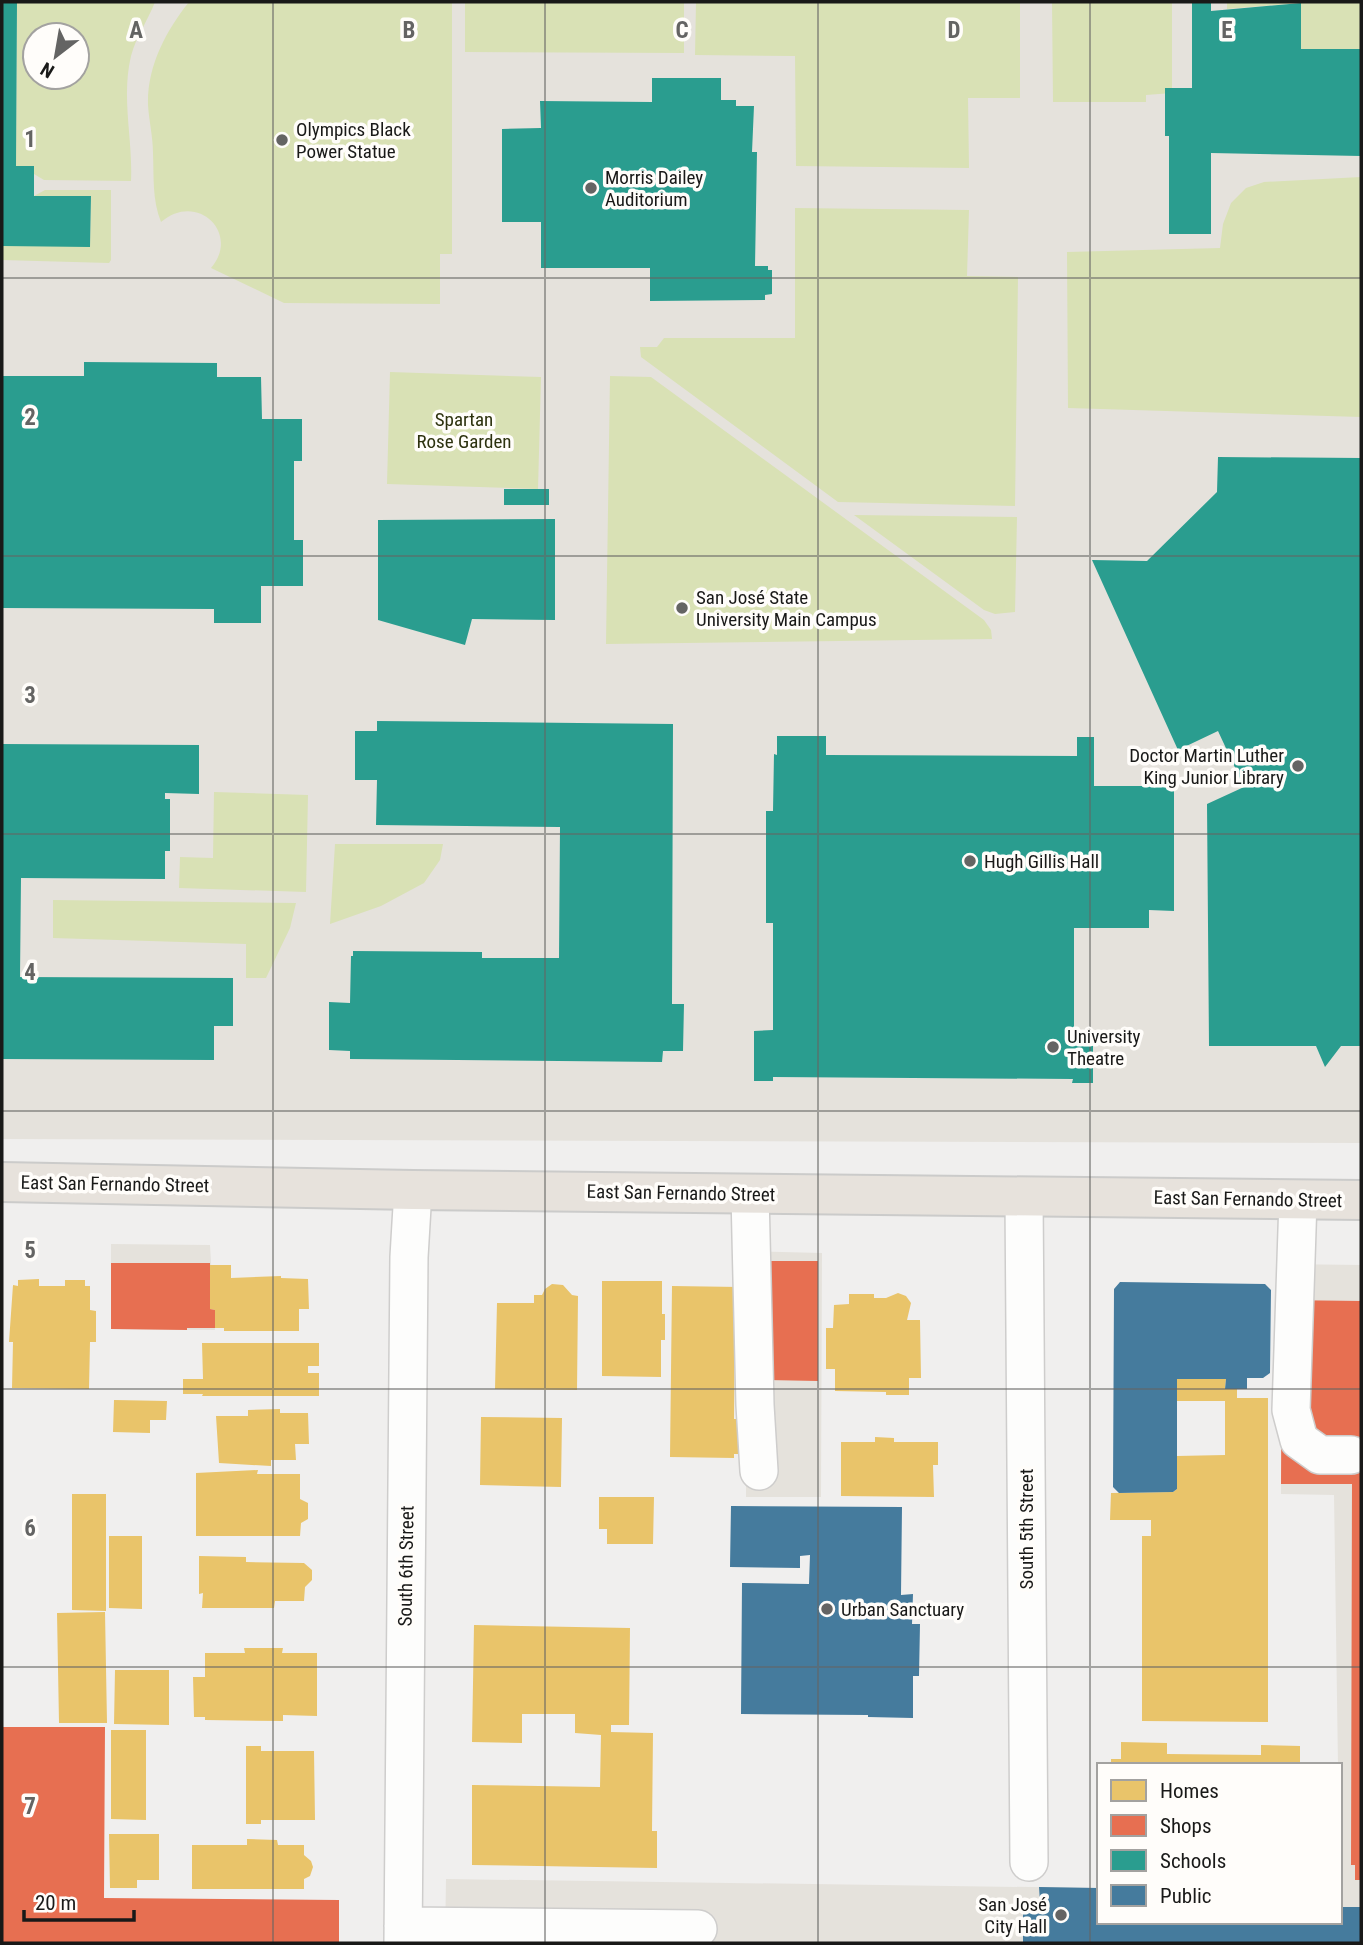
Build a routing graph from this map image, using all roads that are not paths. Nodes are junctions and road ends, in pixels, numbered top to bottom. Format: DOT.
graph roads {
  1 [pos="2,1182"];
  2 [pos="413,1190"];
  3 [pos="750,1194"];
  4 [pos="1024,1197"];
  5 [pos="1298,1200"];
  6 [pos="1361,1200"];
  7 [pos="1351,1455"];
  8 [pos="759,1471"];
  9 [pos="1029,1862"];
  10 [pos="698,1928"];
  11 [pos="403,1935"];
  1 -- 2 [label="main road, East San Fernando Street"];
  2 -- 3 [label="main road, East San Fernando Street"];
  2 -- 11 [label="street, South 6th Street"];
  3 -- 4 [label="main road, East San Fernando Street"];
  3 -- 8 [label="street"];
  4 -- 5 [label="main road, East San Fernando Street"];
  4 -- 9 [label="street, South 5th Street"];
  5 -- 6 [label="main road, East San Fernando Street"];
  5 -- 7 [label="street"];
  10 -- 11 [label="street"];
}
